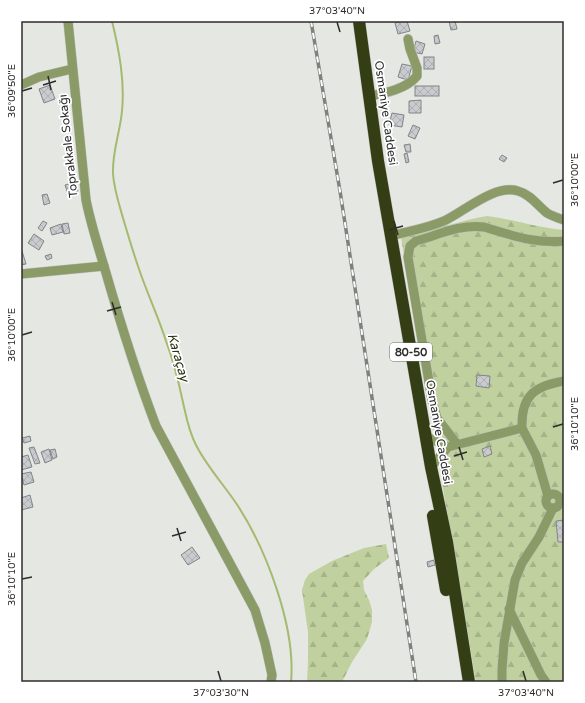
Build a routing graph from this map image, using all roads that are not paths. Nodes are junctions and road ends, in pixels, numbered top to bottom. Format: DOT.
graph roads {
  1 [pos="68,21"];
  2 [pos="355,21"];
  3 [pos="359,21"];
  4 [pos="408,39"];
  5 [pos="72,69"];
  6 [pos="21,85"];
  7 [pos="370,96"];
  8 [pos="564,220"];
  9 [pos="390,236"];
  10 [pos="564,241"];
  11 [pos="104,266"];
  12 [pos="21,274"];
  13 [pos="564,381"];
  14 [pos="522,428"];
  15 [pos="425,436"];
  16 [pos="457,444"];
  17 [pos="448,447"];
  18 [pos="431,467"];
  19 [pos="560,502"];
  20 [pos="509,610"];
  21 [pos="271,682"];
  22 [pos="462,682"];
  23 [pos="469,682"];
  24 [pos="502,682"];
  25 [pos="546,682"];
  1 -- 5 [label="street, Toprakkale Sokağı"];
  2 -- 22 [label="highway"];
  3 -- 7 [label="highway, Osmaniye Caddesi / 80-50"];
  4 -- 7 [label="street"];
  5 -- 6 [label="street"];
  5 -- 11 [label="street, Toprakkale Sokağı"];
  7 -- 9 [label="highway, Osmaniye Caddesi / 80-50"];
  8 -- 9 [label="street"];
  9 -- 15 [label="highway, Osmaniye Caddesi / 80-50"];
  10 -- 16 [label="street"];
  11 -- 12 [label="street"];
  11 -- 21 [label="street, Toprakkale Sokağı"];
  13 -- 14 [label="street"];
  14 -- 16 [label="street"];
  14 -- 19 [label="street"];
  15 -- 17 [label="street"];
  15 -- 18 [label="highway, Osmaniye Caddesi / 80-50"];
  16 -- 17 [label="street"];
  17 -- 18 [label="street"];
  18 -- 23 [label="highway, Osmaniye Caddesi / 80-50"];
  19 -- 20 [label="street"];
  20 -- 24 [label="street"];
  20 -- 25 [label="street"];
}
